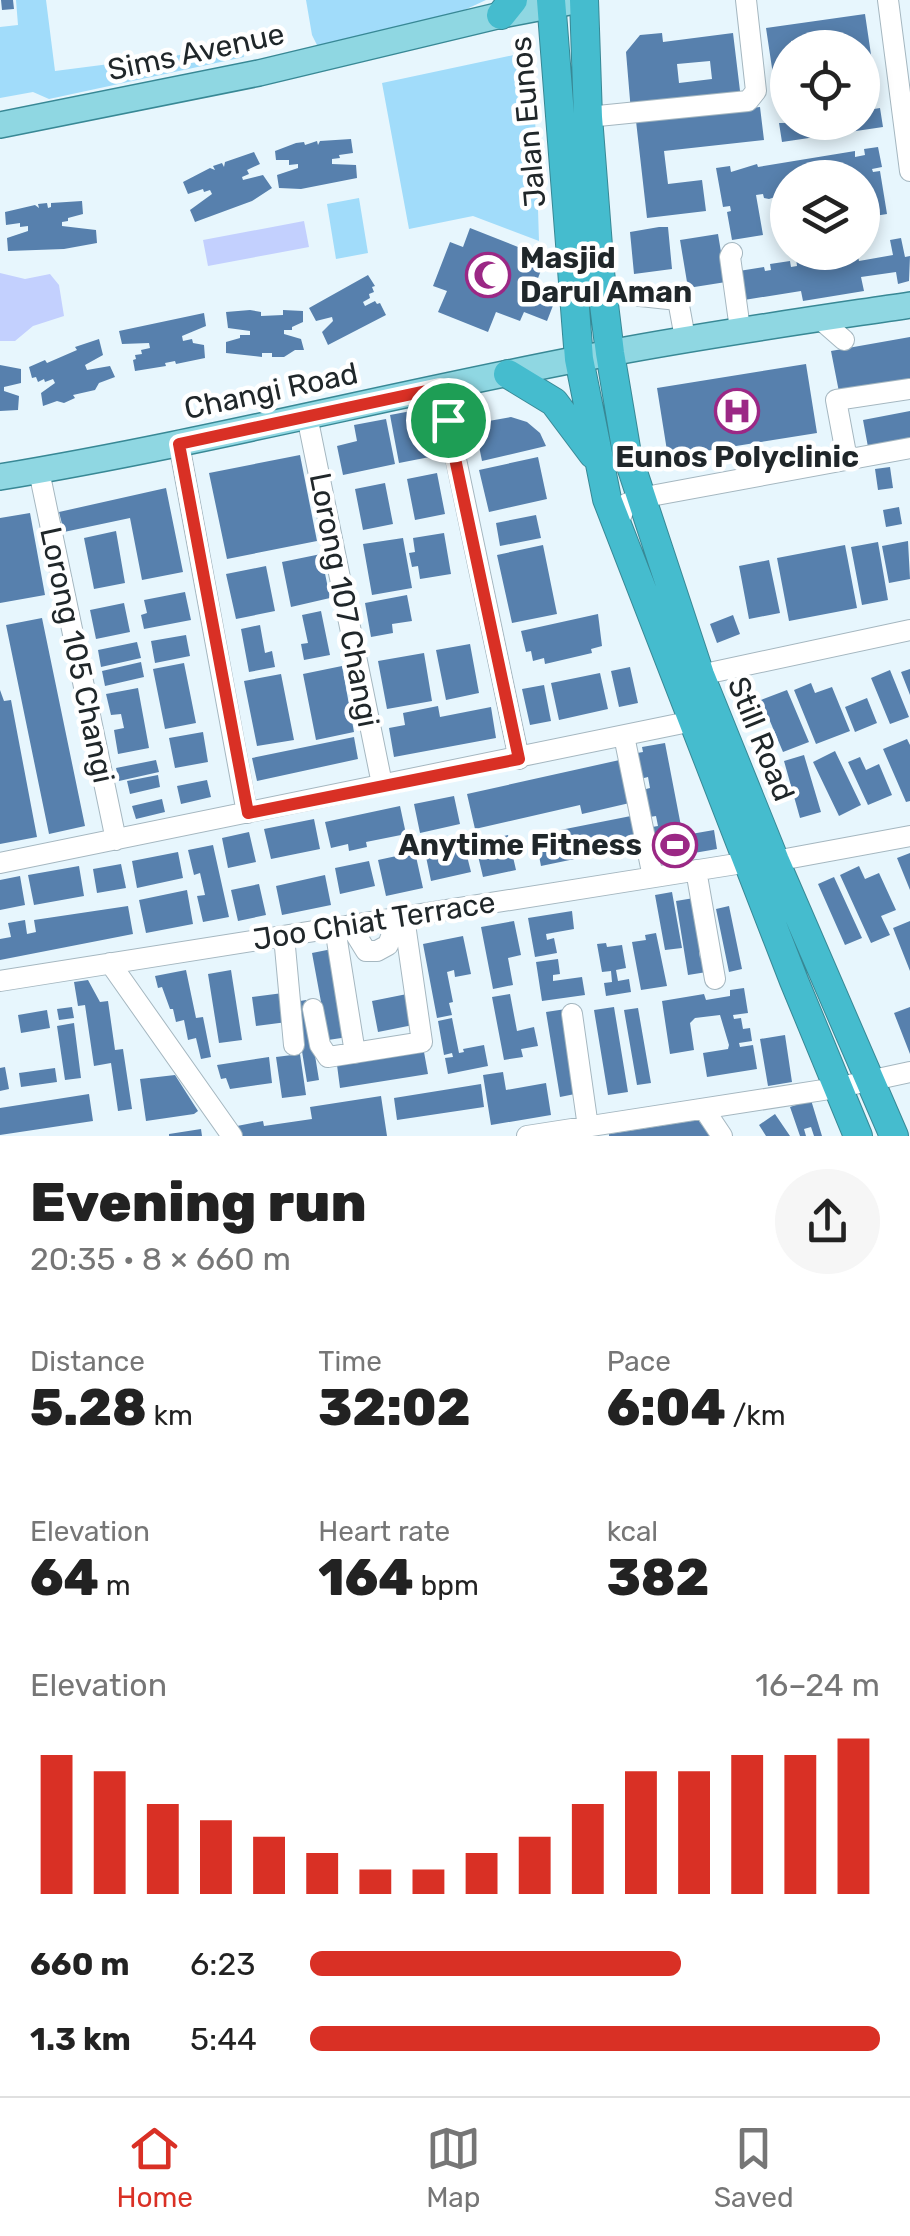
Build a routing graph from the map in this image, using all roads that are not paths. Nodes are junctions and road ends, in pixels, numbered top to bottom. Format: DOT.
graph roads {
  1 [pos="582,0"];
  2 [pos="746,0"];
  3 [pos="888,0"];
  4 [pos="552,2"];
  5 [pos="507,8"];
  6 [pos="588,117"];
  7 [pos="0,125"];
  8 [pos="910,171"];
  9 [pos="732,253"];
  10 [pos="640,296"];
  11 [pos="910,305"];
  12 [pos="820,319"];
  13 [pos="740,329"];
  14 [pos="685,338"];
  15 [pos="844,340"];
  16 [pos="610,352"];
  17 [pos="579,359"];
  18 [pos="508,374"];
  19 [pos="440,388"];
  20 [pos="910,389"];
  21 [pos="307,416"];
  22 [pos="179,444"];
  23 [pos="910,448"];
  24 [pos="597,459"];
  25 [pos="847,460"];
  26 [pos="39,471"];
  27 [pos="0,477"];
  28 [pos="640,498"];
  29 [pos="653,534"];
  30 [pos="622,536"];
  31 [pos="910,630"];
  32 [pos="700,676"];
  33 [pos="693,721"];
  34 [pos="624,736"];
  35 [pos="519,759"];
  36 [pos="382,784"];
  37 [pos="248,813"];
  38 [pos="910,836"];
  39 [pos="116,840"];
  40 [pos="762,862"];
  41 [pos="0,863"];
  42 [pos="696,870"];
  43 [pos="653,877"];
  44 [pos="398,918"];
  45 [pos="342,926"];
  46 [pos="284,936"];
  47 [pos="110,963"];
  48 [pos="716,979"];
  49 [pos="0,981"];
  50 [pos="314,1009"];
  51 [pos="572,1014"];
  52 [pos="294,1045"];
  53 [pos="355,1053"];
  54 [pos="910,1072"];
  55 [pos="868,1082"];
  56 [pos="836,1088"];
  57 [pos="704,1109"];
  58 [pos="588,1126"];
  59 [pos="232,1136"];
  60 [pos="527,1136"];
  61 [pos="722,1136"];
  62 [pos="858,1136"];
  63 [pos="894,1136"];
  1 -- 4 [label="main road, Sims Avenue"];
  1 -- 6 [label="highway, Jalan Eunos"];
  2 -- 6 [label="street"];
  3 -- 8 [label="street"];
  4 -- 5 [label="main road, Sims Avenue"];
  4 -- 17 [label="highway, Jalan Eunos"];
  5 -- 7 [label="main road, Sims Avenue"];
  6 -- 16 [label="highway, Jalan Eunos"];
  9 -- 13 [label="street"];
  10 -- 14 [label="street"];
  11 -- 12 [label="main road, Changi Road"];
  12 -- 13 [label="main road, Changi Road"];
  12 -- 15 [label="street"];
  13 -- 14 [label="main road, Changi Road"];
  14 -- 16 [label="main road, Changi Road"];
  16 -- 17 [label="main road, Changi Road"];
  16 -- 28 [label="highway, Still Road"];
  17 -- 18 [label="main road, Changi Road"];
  17 -- 24 [label="highway, Still Road"];
  18 -- 19 [label="main road, Changi Road"];
  18 -- 24 [label="highway"];
  19 -- 21 [label="main road, Changi Road"];
  19 -- 35 [label="street"];
  20 -- 25 [label="street"];
  21 -- 22 [label="main road, Changi Road"];
  21 -- 36 [label="street, Lorong 107 Changi"];
  22 -- 26 [label="main road, Changi Road"];
  22 -- 37 [label="street"];
  23 -- 25 [label="street"];
  24 -- 30 [label="highway, Still Road"];
  25 -- 28 [label="street"];
  26 -- 27 [label="main road, Changi Road"];
  26 -- 39 [label="street, Lorong 105 Changi"];
  28 -- 29 [label="highway, Still Road"];
  28 -- 30 [label="street"];
  29 -- 30 [label="highway"];
  29 -- 32 [label="highway, Still Road"];
  30 -- 33 [label="highway, Still Road"];
  31 -- 32 [label="street"];
  32 -- 40 [label="highway, Still Road"];
  33 -- 34 [label="street"];
  33 -- 40 [label="highway, Still Road"];
  34 -- 35 [label="street"];
  34 -- 43 [label="street"];
  35 -- 36 [label="street"];
  36 -- 37 [label="street"];
  37 -- 39 [label="street"];
  38 -- 40 [label="street, Joo Chiat Terrace"];
  39 -- 41 [label="street"];
  40 -- 42 [label="street, Joo Chiat Terrace"];
  40 -- 55 [label="highway, Still Road"];
  40 -- 56 [label="highway, Still Road"];
  42 -- 43 [label="street, Joo Chiat Terrace"];
  42 -- 48 [label="street"];
  43 -- 44 [label="street, Joo Chiat Terrace"];
  44 -- 45 [label="street, Joo Chiat Terrace"];
  44 -- 45 [label="street"];
  44 -- 53 [label="street"];
  45 -- 46 [label="street, Joo Chiat Terrace"];
  45 -- 53 [label="street"];
  46 -- 47 [label="street, Joo Chiat Terrace"];
  46 -- 52 [label="street"];
  47 -- 49 [label="street, Joo Chiat Terrace"];
  47 -- 59 [label="street"];
  50 -- 53 [label="street"];
  51 -- 58 [label="street"];
  54 -- 55 [label="street"];
  55 -- 56 [label="street"];
  55 -- 63 [label="highway, Still Road"];
  56 -- 57 [label="street"];
  56 -- 62 [label="highway, Still Road"];
  57 -- 58 [label="street"];
  57 -- 61 [label="street"];
  58 -- 60 [label="street"];
}
